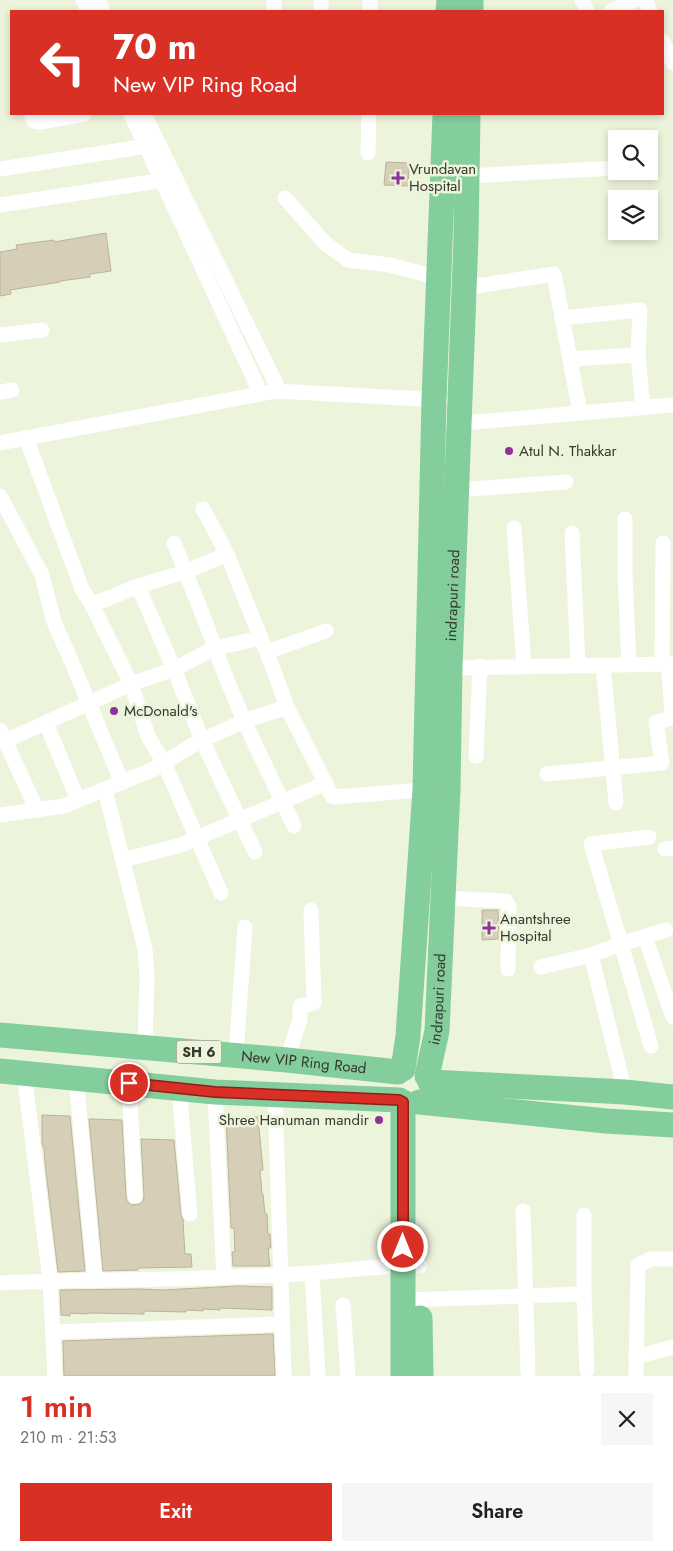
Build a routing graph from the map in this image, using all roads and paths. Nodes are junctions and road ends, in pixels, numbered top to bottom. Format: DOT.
graph roads {
  1 [pos="636,0"];
  2 [pos="613,10"];
  3 [pos="664,44"];
  4 [pos="673,63"];
  5 [pos="31,115"];
  6 [pos="78,115"];
  7 [pos="132,115"];
  8 [pos="144,115"];
  9 [pos="369,115"];
  10 [pos="445,115"];
  11 [pos="468,115"];
  12 [pos="152,145"];
  13 [pos="368,153"];
  14 [pos="608,168"];
  15 [pos="0,169"];
  16 [pos="466,176"];
  17 [pos="169,179"];
  18 [pos="285,198"];
  19 [pos="0,204"];
  20 [pos="439,278"];
  21 [pos="463,288"];
  22 [pos="562,318"];
  23 [pos="42,330"];
  24 [pos="0,335"];
  25 [pos="638,355"];
  26 [pos="570,359"];
  27 [pos="280,392"];
  28 [pos="261,394"];
  29 [pos="434,400"];
  30 [pos="673,405"];
  31 [pos="643,407"];
  32 [pos="580,412"];
  33 [pos="459,413"];
  34 [pos="433,424"];
  35 [pos="26,438"];
  36 [pos="0,443"];
  37 [pos="566,482"];
  38 [pos="456,490"];
  39 [pos="0,496"];
  40 [pos="203,509"];
  41 [pos="625,519"];
  42 [pos="514,528"];
  43 [pos="572,532"];
  44 [pos="174,543"];
  45 [pos="663,543"];
  46 [pos="227,554"];
  47 [pos="186,572"];
  48 [pos="138,586"];
  49 [pos="92,605"];
  50 [pos="326,631"];
  51 [pos="261,638"];
  52 [pos="215,648"];
  53 [pos="266,652"];
  54 [pos="629,664"];
  55 [pos="668,664"];
  56 [pos="578,665"];
  57 [pos="603,665"];
  58 [pos="480,666"];
  59 [pos="524,666"];
  60 [pos="450,668"];
  61 [pos="174,669"];
  62 [pos="130,684"];
  63 [pos="89,703"];
  64 [pos="287,707"];
  65 [pos="244,720"];
  66 [pos="46,722"];
  67 [pos="2,738"];
  68 [pos="202,740"];
  69 [pos="476,756"];
  70 [pos="164,762"];
  71 [pos="613,768"];
  72 [pos="547,774"];
  73 [pos="122,783"];
  74 [pos="326,783"];
  75 [pos="436,789"];
  76 [pos="105,790"];
  77 [pos="78,800"];
  78 [pos="282,802"];
  79 [pos="616,803"];
  80 [pos="37,810"];
  81 [pos="0,815"];
  82 [pos="240,820"];
  83 [pos="294,826"];
  84 [pos="649,837"];
  85 [pos="197,838"];
  86 [pos="255,852"];
  87 [pos="122,860"];
  88 [pos="221,894"];
  89 [pos="443,898"];
  90 [pos="311,910"];
  91 [pos="245,927"];
  92 [pos="666,930"];
  93 [pos="645,937"];
  94 [pos="621,944"];
  95 [pos="591,955"];
  96 [pos="541,967"];
  97 [pos="508,969"];
  98 [pos="673,1017"];
  99 [pos="0,1035"];
  100 [pos="651,1046"];
  101 [pos="144,1047"];
  102 [pos="236,1055"];
  103 [pos="287,1060"];
  104 [pos="401,1070"];
  105 [pos="12,1072"];
  106 [pos="76,1078"];
  107 [pos="129,1083"];
  108 [pos="179,1088"];
  109 [pos="215,1092"];
  110 [pos="625,1092"];
  111 [pos="275,1094"];
  112 [pos="416,1094"];
  113 [pos="673,1097"];
  114 [pos="673,1125"];
  115 [pos="135,1196"];
  116 [pos="524,1210"];
  117 [pos="190,1214"];
  118 [pos="584,1214"];
  119 [pos="673,1259"];
  120 [pos="411,1266"];
  121 [pos="312,1273"];
  122 [pos="281,1275"];
  123 [pos="224,1277"];
  124 [pos="50,1280"];
  125 [pos="95,1281"];
  126 [pos="0,1283"];
  127 [pos="584,1294"];
  128 [pos="525,1295"];
  129 [pos="411,1299"];
  130 [pos="343,1305"];
  131 [pos="282,1324"];
  132 [pos="53,1332"];
  133 [pos="673,1347"];
  134 [pos="636,1357"];
  135 [pos="587,1370"];
  136 [pos="528,1372"];
  137 [pos="55,1376"];
  138 [pos="284,1376"];
  139 [pos="318,1376"];
  140 [pos="348,1376"];
  141 [pos="403,1376"];
  142 [pos="421,1376"];
  143 [pos="636,1376"];
  1 -- 2 [label="street"];
  3 -- 4 [label="street"];
  5 -- 6 [label="street"];
  7 -- 12 [label="street"];
  8 -- 12 [label="street"];
  9 -- 13 [label="street"];
  10 -- 20 [label="main road, indrapuri road"];
  11 -- 16 [label="main road, indrapuri road"];
  12 -- 15 [label="street"];
  12 -- 17 [label="street"];
  14 -- 16 [label="street"];
  16 -- 21 [label="main road, indrapuri road"];
  17 -- 19 [label="street"];
  17 -- 27 [label="street"];
  17 -- 28 [label="street"];
  18 -- 20 [label="street"];
  20 -- 29 [label="main road, indrapuri road"];
  21 -- 22 [label="street"];
  21 -- 33 [label="main road, indrapuri road"];
  22 -- 25 [label="street"];
  22 -- 26 [label="street"];
  23 -- 24 [label="street"];
  25 -- 26 [label="street"];
  25 -- 31 [label="street"];
  26 -- 32 [label="street"];
  27 -- 28 [label="street"];
  27 -- 29 [label="street"];
  28 -- 35 [label="street"];
  29 -- 33 [label="street"];
  29 -- 34 [label="main road, indrapuri road"];
  30 -- 31 [label="street"];
  31 -- 32 [label="street"];
  32 -- 33 [label="street"];
  33 -- 34 [label="street"];
  33 -- 38 [label="main road, indrapuri road"];
  34 -- 75 [label="main road, indrapuri road"];
  35 -- 36 [label="street"];
  35 -- 49 [label="street"];
  37 -- 38 [label="street"];
  38 -- 60 [label="main road, indrapuri road"];
  39 -- 63 [label="street"];
  40 -- 46 [label="street"];
  41 -- 54 [label="street"];
  42 -- 59 [label="street"];
  43 -- 56 [label="street"];
  44 -- 47 [label="street"];
  45 -- 55 [label="street"];
  46 -- 47 [label="street"];
  46 -- 51 [label="street"];
  47 -- 48 [label="street"];
  47 -- 52 [label="street"];
  48 -- 49 [label="street"];
  48 -- 61 [label="street"];
  49 -- 62 [label="street"];
  50 -- 53 [label="street"];
  51 -- 52 [label="street"];
  51 -- 53 [label="street"];
  52 -- 61 [label="street"];
  52 -- 65 [label="street"];
  53 -- 64 [label="street"];
  54 -- 55 [label="street"];
  54 -- 57 [label="street"];
  55 -- 71 [label="street"];
  56 -- 57 [label="street"];
  56 -- 59 [label="street"];
  57 -- 71 [label="street"];
  58 -- 59 [label="street"];
  58 -- 60 [label="street"];
  58 -- 69 [label="street"];
  60 -- 75 [label="main road, indrapuri road"];
  61 -- 62 [label="street"];
  61 -- 68 [label="street"];
  62 -- 63 [label="street"];
  62 -- 70 [label="street"];
  63 -- 66 [label="street"];
  63 -- 73 [label="street"];
  64 -- 65 [label="street"];
  64 -- 74 [label="street"];
  65 -- 68 [label="street"];
  65 -- 78 [label="street"];
  66 -- 67 [label="street"];
  66 -- 77 [label="street"];
  67 -- 80 [label="street"];
  68 -- 70 [label="street"];
  68 -- 82 [label="street"];
  70 -- 73 [label="street"];
  70 -- 85 [label="street"];
  71 -- 72 [label="street"];
  71 -- 79 [label="street"];
  73 -- 76 [label="street"];
  74 -- 75 [label="street"];
  74 -- 78 [label="street"];
  75 -- 89 [label="main road, indrapuri road"];
  75 -- 104 [label="main road, indrapuri road"];
  76 -- 77 [label="street"];
  76 -- 87 [label="street"];
  77 -- 80 [label="street"];
  78 -- 82 [label="street"];
  78 -- 83 [label="street"];
  80 -- 81 [label="street"];
  82 -- 85 [label="street"];
  82 -- 86 [label="street"];
  84 -- 94 [label="street"];
  85 -- 87 [label="street"];
  85 -- 88 [label="street"];
  87 -- 101 [label="street"];
  89 -- 97 [label="street"];
  89 -- 112 [label="main road, indrapuri road"];
  90 -- 103 [label="street"];
  91 -- 102 [label="street"];
  92 -- 93 [label="street"];
  93 -- 94 [label="street"];
  93 -- 98 [label="street"];
  94 -- 95 [label="street"];
  94 -- 100 [label="street"];
  95 -- 96 [label="street"];
  95 -- 110 [label="street"];
  99 -- 101 [label="main road, New VIP Ring Road / SH 6"];
  101 -- 102 [label="main road, New VIP Ring Road / SH 6"];
  102 -- 103 [label="main road, New VIP Ring Road / SH 6"];
  103 -- 104 [label="main road, New VIP Ring Road / SH 6"];
  104 -- 112 [label="main road, indrapuri road"];
  105 -- 106 [label="main road, New VIP Ring Road"];
  105 -- 124 [label="street"];
  106 -- 107 [label="main road, New VIP Ring Road"];
  106 -- 125 [label="street"];
  107 -- 108 [label="main road, New VIP Ring Road"];
  107 -- 115 [label="street"];
  108 -- 109 [label="main road, New VIP Ring Road"];
  108 -- 117 [label="street"];
  109 -- 111 [label="main road, New VIP Ring Road"];
  109 -- 123 [label="street"];
  110 -- 112 [label="main road, New VIP Ring Road"];
  110 -- 113 [label="main road, New VIP Ring Road"];
  111 -- 112 [label="main road, New VIP Ring Road"];
  111 -- 122 [label="street"];
  112 -- 114 [label="main road, New VIP Ring Road"];
  112 -- 120 [label="main road, indrapuri road"];
  116 -- 128 [label="street"];
  118 -- 127 [label="street"];
  119 -- 134 [label="street"];
  120 -- 121 [label="street"];
  120 -- 129 [label="main road, indrapuri road"];
  121 -- 122 [label="street"];
  121 -- 139 [label="street"];
  122 -- 123 [label="street"];
  122 -- 131 [label="street"];
  123 -- 125 [label="street"];
  124 -- 125 [label="street"];
  124 -- 126 [label="street"];
  124 -- 132 [label="street"];
  127 -- 128 [label="street"];
  127 -- 135 [label="street"];
  128 -- 129 [label="street"];
  128 -- 136 [label="street"];
  129 -- 141 [label="main road, indrapuri road"];
  129 -- 142 [label="main road, indrapuri road"];
  130 -- 140 [label="street"];
  131 -- 132 [label="street"];
  131 -- 138 [label="street"];
  132 -- 137 [label="street"];
  133 -- 134 [label="street"];
  134 -- 143 [label="street"];
}
